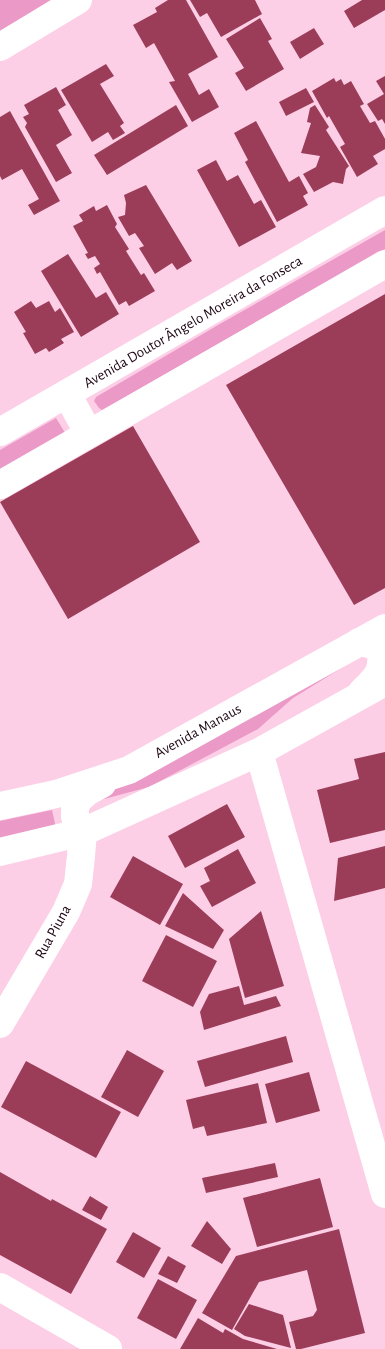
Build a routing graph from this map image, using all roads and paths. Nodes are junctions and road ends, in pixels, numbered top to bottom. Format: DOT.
graph roads {
  1 [pos="78,0"];
  2 [pos="0,46"];
  3 [pos="385,210"];
  4 [pos="385,264"];
  5 [pos="68,394"];
  6 [pos="0,432"];
  7 [pos="89,434"];
  8 [pos="0,485"];
  9 [pos="385,628"];
  10 [pos="359,642"];
  11 [pos="385,682"];
  12 [pos="358,697"];
  13 [pos="259,752"];
  14 [pos="128,770"];
  15 [pos="0,806"];
  16 [pos="83,832"];
  17 [pos="0,852"];
  18 [pos="0,1024"];
  19 [pos="385,1194"];
  20 [pos="0,1287"];
  21 [pos="108,1349"];
  1 -- 2 [label="street"];
  3 -- 5 [label="street, Avenida Doutor Ângelo Moreira da Fonseca"];
  4 -- 7 [label="street"];
  5 -- 6 [label="street, Avenida Doutor Ângelo Moreira da Fonseca"];
  5 -- 7 [label="street"];
  7 -- 8 [label="street"];
  9 -- 10 [label="street, Avenida Manaus"];
  10 -- 12 [label="street"];
  10 -- 14 [label="street, Avenida Manaus"];
  11 -- 12 [label="street"];
  12 -- 13 [label="street"];
  13 -- 16 [label="street"];
  13 -- 19 [label="street"];
  14 -- 15 [label="street, Avenida Manaus"];
  14 -- 16 [label="street"];
  16 -- 17 [label="street"];
  16 -- 18 [label="street, Rua Piuna"];
  20 -- 21 [label="street"];
}
